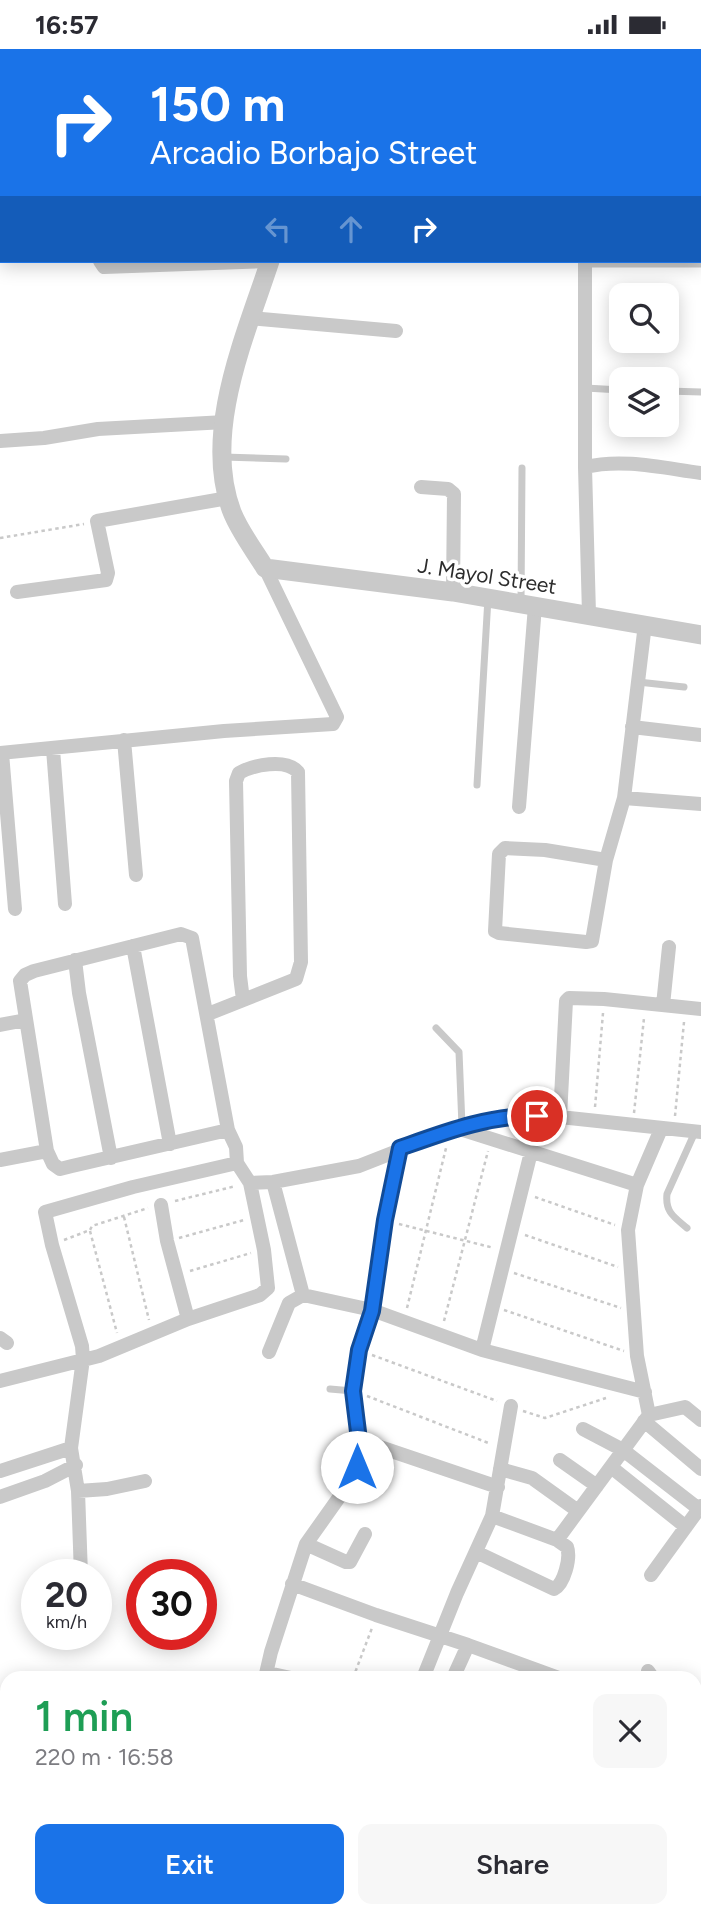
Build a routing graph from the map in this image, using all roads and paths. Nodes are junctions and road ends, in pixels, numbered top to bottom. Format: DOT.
graph roads {
  1 [pos="101,263"];
  2 [pos="215,263"];
  3 [pos="269,263"];
  4 [pos="585,263"];
  5 [pos="643,263"];
  6 [pos="701,264"];
  7 [pos="250,318"];
  8 [pos="396,331"];
  9 [pos="585,388"];
  10 [pos="609,389"];
  11 [pos="679,391"];
  12 [pos="701,392"];
  13 [pos="225,422"];
  14 [pos="0,441"];
  15 [pos="223,457"];
  16 [pos="286,459"];
  17 [pos="585,467"];
  18 [pos="522,468"];
  19 [pos="701,473"];
  20 [pos="421,487"];
  21 [pos="228,498"];
  22 [pos="97,521"];
  23 [pos="0,538"];
  24 [pos="265,568"];
  25 [pos="17,592"];
  26 [pos="453,592"];
  27 [pos="488,598"];
  28 [pos="528,604"];
  29 [pos="589,614"];
  30 [pos="645,624"];
  31 [pos="701,635"];
  32 [pos="638,682"];
  33 [pos="684,687"];
  34 [pos="632,727"];
  35 [pos="701,735"];
  36 [pos="124,740"];
  37 [pos="53,749"];
  38 [pos="1,753"];
  39 [pos="477,785"];
  40 [pos="624,798"];
  41 [pos="701,804"];
  42 [pos="519,807"];
  43 [pos="606,859"];
  44 [pos="136,874"];
  45 [pos="65,904"];
  46 [pos="15,909"];
  47 [pos="134,946"];
  48 [pos="669,947"];
  49 [pos="75,960"];
  50 [pos="604,999"];
  51 [pos="243,1000"];
  52 [pos="645,1004"];
  53 [pos="663,1005"];
  54 [pos="685,1008"];
  55 [pos="701,1009"];
  56 [pos="208,1014"];
  57 [pos="26,1020"];
  58 [pos="0,1025"];
  59 [pos="436,1028"];
  60 [pos="560,1117"];
  61 [pos="594,1121"];
  62 [pos="633,1126"];
  63 [pos="456,1128"];
  64 [pos="667,1130"];
  65 [pos="698,1132"];
  66 [pos="491,1139"];
  67 [pos="170,1144"];
  68 [pos="233,1147"];
  69 [pos="400,1148"];
  70 [pos="47,1151"];
  71 [pos="531,1152"];
  72 [pos="111,1158"];
  73 [pos="0,1160"];
  74 [pos="273,1182"];
  75 [pos="250,1183"];
  76 [pos="637,1185"];
  77 [pos="521,1192"];
  78 [pos="160,1205"];
  79 [pos="123,1216"];
  80 [pos="257,1217"];
  81 [pos="385,1220"];
  82 [pos="687,1229"];
  83 [pos="90,1230"];
  84 [pos="628,1230"];
  85 [pos="425,1231"];
  86 [pos="511,1231"];
  87 [pos="167,1241"];
  88 [pos="466,1241"];
  89 [pos="264,1250"];
  90 [pos="506,1251"];
  91 [pos="502,1269"];
  92 [pos="631,1272"];
  93 [pos="177,1275"];
  94 [pos="303,1295"];
  95 [pos="492,1306"];
  96 [pos="372,1311"];
  97 [pos="634,1313"];
  98 [pos="188,1319"];
  99 [pos="403,1321"];
  100 [pos="152,1333"];
  101 [pos="440,1334"];
  102 [pos="120,1346"];
  103 [pos="359,1350"];
  104 [pos="481,1350"];
  105 [pos="269,1352"];
  106 [pos="637,1356"];
  107 [pos="83,1359"];
  108 [pos="0,1381"];
  109 [pos="625,1387"];
  110 [pos="330,1389"];
  111 [pos="353,1391"];
  112 [pos="645,1392"];
  113 [pos="511,1406"];
  114 [pos="647,1418"];
  115 [pos="701,1420"];
  116 [pos="583,1429"];
  117 [pos="359,1440"];
  118 [pos="71,1448"];
  119 [pos="504,1449"];
  120 [pos="623,1450"];
  121 [pos="560,1460"];
  122 [pos="76,1465"];
  123 [pos="611,1467"];
  124 [pos="500,1469"];
  125 [pos="701,1469"];
  126 [pos="0,1471"];
  127 [pos="145,1481"];
  128 [pos="498,1486"];
  129 [pos="597,1486"];
  130 [pos="78,1491"];
  131 [pos="0,1497"];
  132 [pos="700,1508"];
  133 [pos="578,1511"];
  134 [pos="492,1515"];
  135 [pos="687,1527"];
  136 [pos="365,1534"];
  137 [pos="557,1540"];
  138 [pos="306,1544"];
  139 [pos="475,1552"];
  140 [pos="80,1559"];
  141 [pos="651,1575"];
  142 [pos="292,1584"];
  143 [pos="376,1615"];
  144 [pos="440,1636"];
  145 [pos="468,1644"];
  146 [pos="268,1671"];
  147 [pos="356,1671"];
  148 [pos="426,1671"];
  149 [pos="456,1671"];
  150 [pos="540,1671"];
  1 -- 2 [label="street"];
  3 -- 7 [label="street"];
  4 -- 9 [label="street"];
  5 -- 6 [label="lane"];
  7 -- 8 [label="street"];
  7 -- 13 [label="street"];
  9 -- 10 [label="lane"];
  9 -- 17 [label="street"];
  11 -- 12 [label="lane"];
  13 -- 14 [label="street"];
  13 -- 15 [label="street"];
  15 -- 16 [label="lane"];
  15 -- 21 [label="street"];
  17 -- 19 [label="street"];
  17 -- 29 [label="street"];
  18 -- 28 [label="lane"];
  20 -- 26 [label="street"];
  21 -- 22 [label="street"];
  21 -- 24 [label="street"];
  22 -- 23 [label="path"];
  22 -- 25 [label="street"];
  24 -- 26 [label="street, J. Mayol Street"];
  24 -- 36 [label="street"];
  26 -- 27 [label="street, J. Mayol Street"];
  27 -- 28 [label="street, J. Mayol Street"];
  27 -- 39 [label="lane"];
  28 -- 29 [label="street, J. Mayol Street"];
  28 -- 42 [label="street"];
  29 -- 30 [label="street, J. Mayol Street"];
  30 -- 31 [label="street, J. Mayol Street"];
  30 -- 32 [label="street"];
  32 -- 33 [label="lane"];
  32 -- 34 [label="street"];
  34 -- 35 [label="street"];
  34 -- 40 [label="street"];
  36 -- 37 [label="street"];
  36 -- 44 [label="street"];
  37 -- 38 [label="street"];
  37 -- 45 [label="street"];
  38 -- 46 [label="street"];
  40 -- 41 [label="street"];
  40 -- 43 [label="street"];
  43 -- 43 [label="street"];
  47 -- 49 [label="street"];
  47 -- 56 [label="street"];
  47 -- 67 [label="street"];
  48 -- 53 [label="street"];
  49 -- 57 [label="street"];
  49 -- 72 [label="street"];
  50 -- 52 [label="street"];
  50 -- 60 [label="street"];
  50 -- 61 [label="path"];
  51 -- 51 [label="street"];
  51 -- 56 [label="street"];
  52 -- 53 [label="street"];
  52 -- 62 [label="path"];
  53 -- 54 [label="street"];
  54 -- 55 [label="street"];
  54 -- 64 [label="path"];
  56 -- 68 [label="street"];
  57 -- 58 [label="street"];
  57 -- 70 [label="street"];
  59 -- 63 [label="lane"];
  60 -- 61 [label="street"];
  60 -- 63 [label="street"];
  61 -- 62 [label="street"];
  62 -- 64 [label="street"];
  63 -- 66 [label="street"];
  63 -- 69 [label="street"];
  63 -- 85 [label="path"];
  64 -- 65 [label="street"];
  64 -- 76 [label="street"];
  65 -- 82 [label="lane"];
  66 -- 71 [label="street"];
  66 -- 88 [label="path"];
  67 -- 68 [label="street"];
  67 -- 72 [label="street"];
  68 -- 75 [label="street"];
  68 -- 107 [label="street"];
  69 -- 74 [label="street"];
  69 -- 81 [label="street"];
  70 -- 72 [label="street"];
  70 -- 73 [label="street"];
  71 -- 76 [label="street"];
  71 -- 77 [label="street"];
  74 -- 75 [label="street"];
  74 -- 94 [label="street"];
  75 -- 80 [label="street"];
  76 -- 84 [label="street"];
  77 -- 84 [label="path"];
  77 -- 86 [label="street"];
  78 -- 87 [label="street"];
  79 -- 100 [label="path"];
  80 -- 87 [label="path"];
  80 -- 89 [label="street"];
  81 -- 85 [label="path"];
  81 -- 96 [label="street"];
  83 -- 102 [label="path"];
  84 -- 92 [label="street"];
  85 -- 88 [label="path"];
  85 -- 99 [label="path"];
  86 -- 90 [label="street"];
  86 -- 92 [label="path"];
  87 -- 93 [label="street"];
  88 -- 90 [label="path"];
  88 -- 101 [label="path"];
  89 -- 93 [label="path"];
  89 -- 98 [label="street"];
  90 -- 91 [label="street"];
  91 -- 95 [label="street"];
  91 -- 97 [label="path"];
  92 -- 97 [label="street"];
  93 -- 98 [label="street"];
  94 -- 96 [label="street"];
  94 -- 105 [label="street"];
  95 -- 104 [label="street"];
  95 -- 106 [label="path"];
  96 -- 99 [label="street"];
  96 -- 103 [label="street"];
  97 -- 106 [label="street"];
  98 -- 100 [label="street"];
  99 -- 101 [label="street"];
  100 -- 102 [label="street"];
  101 -- 104 [label="street"];
  102 -- 107 [label="street"];
  103 -- 111 [label="street"];
  103 -- 113 [label="path"];
  104 -- 109 [label="street"];
  106 -- 112 [label="street"];
  107 -- 108 [label="street"];
  107 -- 118 [label="street"];
  109 -- 112 [label="street"];
  109 -- 113 [label="path"];
  110 -- 111 [label="lane"];
  111 -- 117 [label="street"];
  111 -- 119 [label="path"];
  112 -- 114 [label="street"];
  113 -- 119 [label="street"];
  114 -- 115 [label="street"];
  114 -- 120 [label="street"];
  114 -- 125 [label="street"];
  116 -- 120 [label="street"];
  117 -- 128 [label="street"];
  117 -- 138 [label="street"];
  118 -- 122 [label="street"];
  118 -- 126 [label="street"];
  119 -- 124 [label="street"];
  120 -- 123 [label="street"];
  120 -- 132 [label="street"];
  121 -- 129 [label="street"];
  122 -- 130 [label="street"];
  122 -- 131 [label="street"];
  123 -- 129 [label="street"];
  123 -- 135 [label="street"];
  124 -- 128 [label="street"];
  124 -- 133 [label="street"];
  127 -- 130 [label="street"];
  128 -- 134 [label="street"];
  129 -- 133 [label="street"];
  130 -- 140 [label="street"];
  132 -- 135 [label="street"];
  133 -- 137 [label="street"];
  134 -- 137 [label="street"];
  134 -- 139 [label="street"];
  135 -- 141 [label="street"];
  136 -- 138 [label="street"];
  137 -- 139 [label="street"];
  138 -- 142 [label="street"];
  139 -- 144 [label="street"];
  142 -- 143 [label="street"];
  142 -- 146 [label="street"];
  143 -- 144 [label="street"];
  143 -- 147 [label="path"];
  144 -- 145 [label="street"];
  144 -- 148 [label="street"];
  145 -- 149 [label="street"];
  145 -- 150 [label="street"];
}
